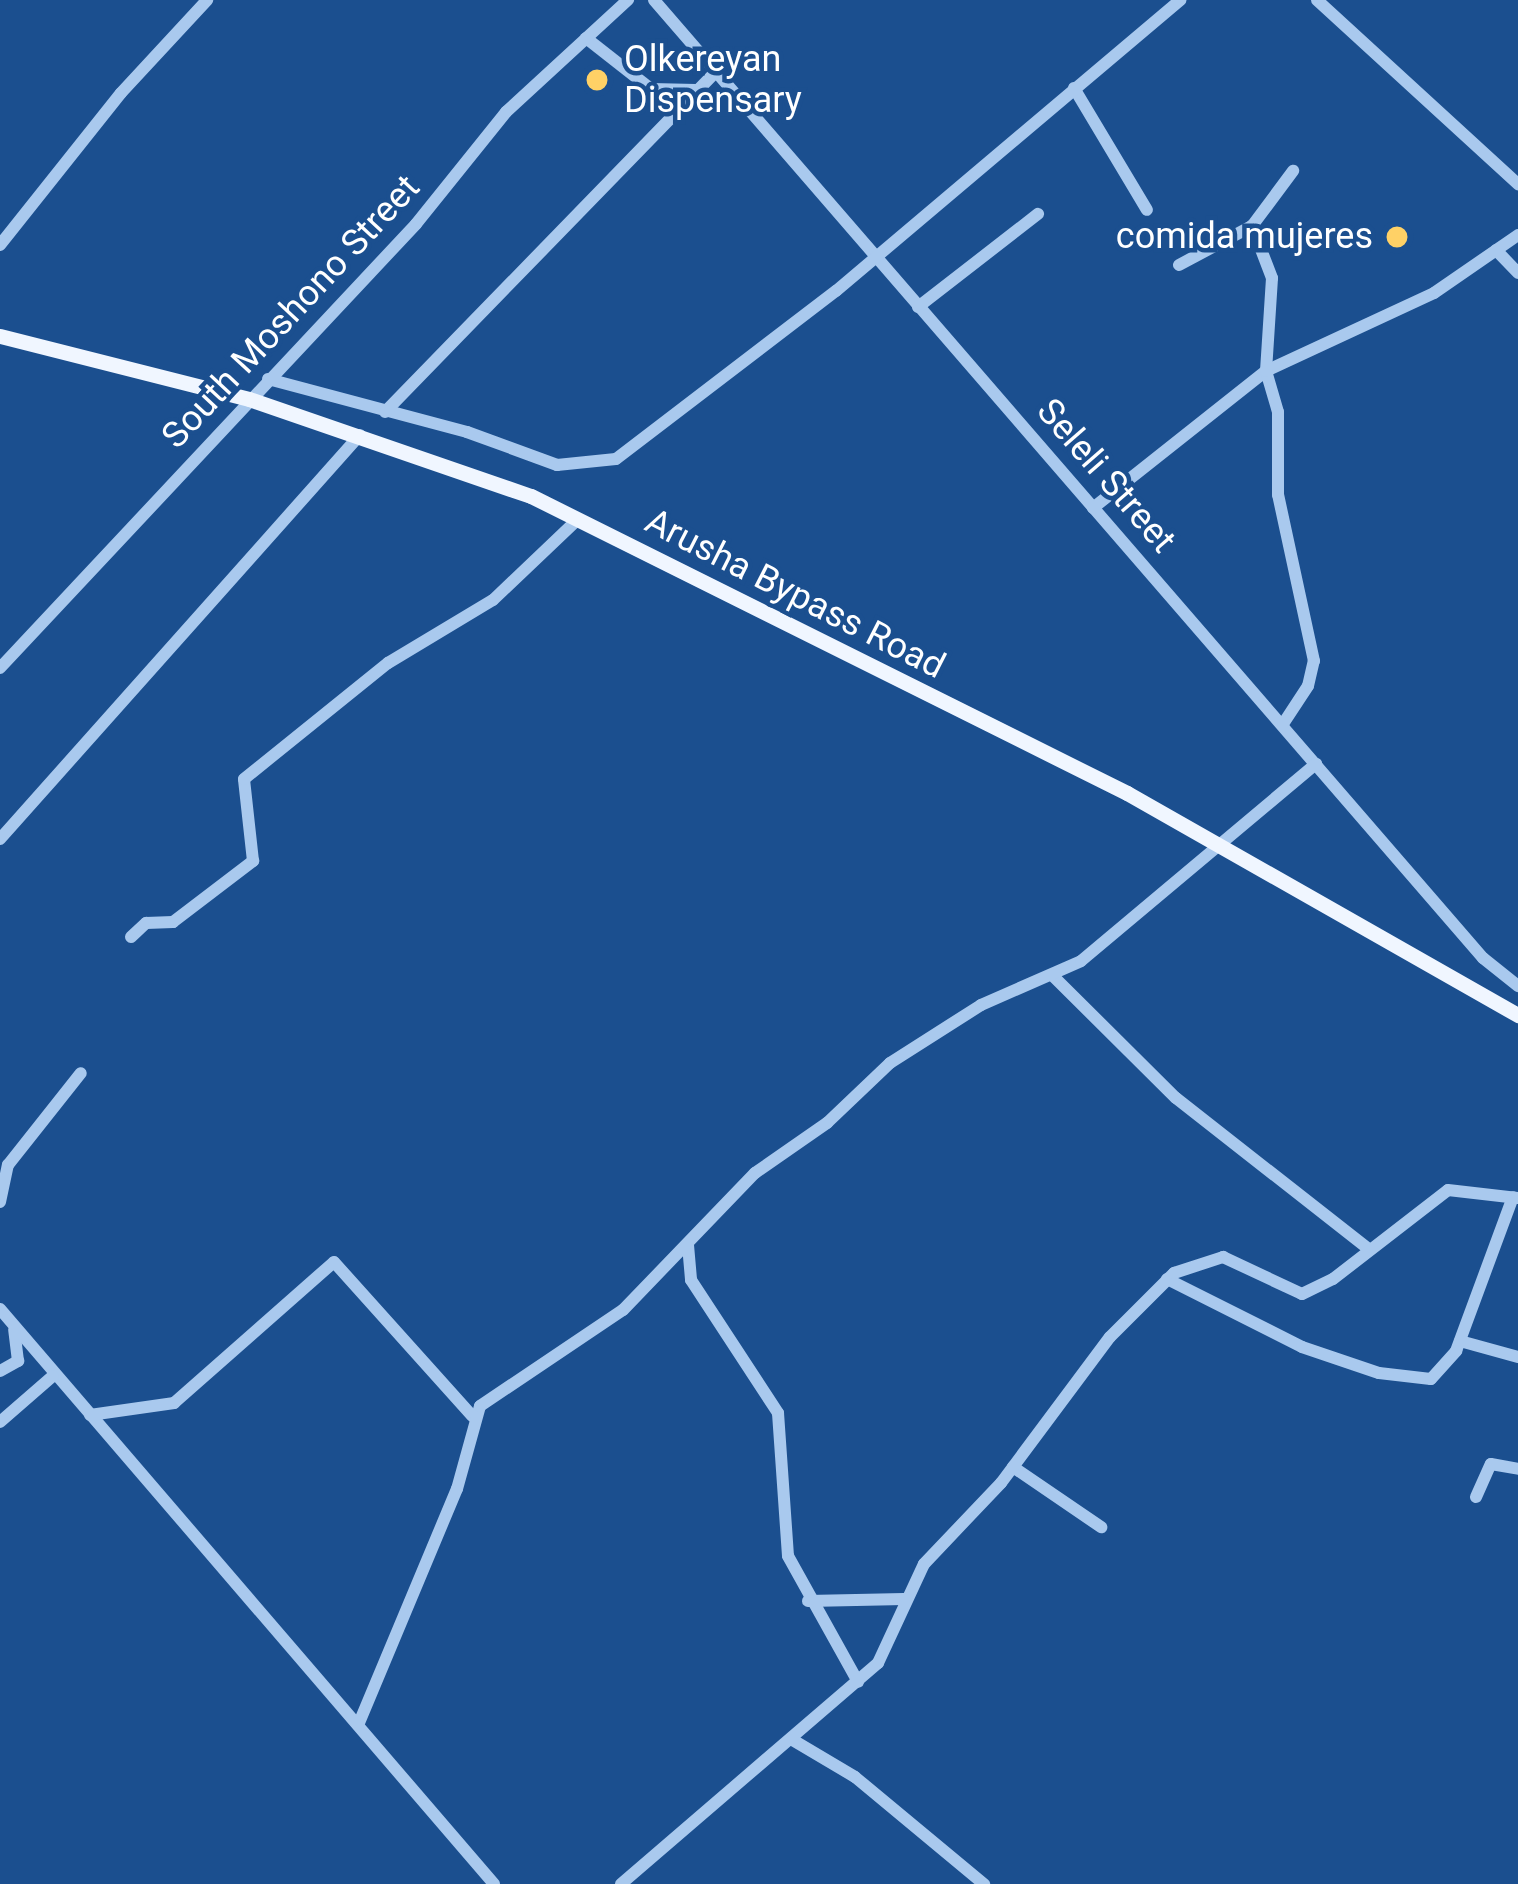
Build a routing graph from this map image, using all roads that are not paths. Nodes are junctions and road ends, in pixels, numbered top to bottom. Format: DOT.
graph roads {
  1 [pos="207,0"];
  2 [pos="628,0"];
  3 [pos="654,0"];
  4 [pos="1180,0"];
  5 [pos="1317,0"];
  6 [pos="586,38"];
  7 [pos="713,75"];
  8 [pos="1074,88"];
  9 [pos="696,90"];
  10 [pos="1293,171"];
  11 [pos="1518,184"];
  12 [pos="1147,210"];
  13 [pos="1039,214"];
  14 [pos="1252,226"];
  15 [pos="1518,235"];
  16 [pos="0,244"];
  17 [pos="1496,250"];
  18 [pos="875,256"];
  19 [pos="1179,265"];
  20 [pos="1518,273"];
  21 [pos="918,308"];
  22 [pos="0,336"];
  23 [pos="1266,371"];
  24 [pos="268,379"];
  25 [pos="249,399"];
  26 [pos="385,412"];
  27 [pos="361,434"];
  28 [pos="1093,508"];
  29 [pos="578,519"];
  30 [pos="0,668"];
  31 [pos="1282,724"];
  32 [pos="1316,764"];
  33 [pos="0,839"];
  34 [pos="1218,843"];
  35 [pos="131,938"];
  36 [pos="1053,976"];
  37 [pos="1518,986"];
  38 [pos="1518,1016"];
  39 [pos="81,1073"];
  40 [pos="1515,1197"];
  41 [pos="0,1202"];
  42 [pos="688,1244"];
  43 [pos="1370,1250"];
  44 [pos="1167,1279"];
  45 [pos="0,1310"];
  46 [pos="13,1327"];
  47 [pos="1460,1341"];
  48 [pos="1518,1357"];
  49 [pos="0,1371"];
  50 [pos="53,1376"];
  51 [pos="90,1415"];
  52 [pos="472,1416"];
  53 [pos="0,1422"];
  54 [pos="1013,1467"];
  55 [pos="1518,1469"];
  56 [pos="1476,1496"];
  57 [pos="1101,1527"];
  58 [pos="904,1599"];
  59 [pos="808,1601"];
  60 [pos="858,1682"];
  61 [pos="359,1723"];
  62 [pos="791,1738"];
  63 [pos="494,1884"];
  64 [pos="621,1884"];
  65 [pos="984,1884"];
  1 -- 16 [label="street"];
  2 -- 6 [label="street, South Moshono Street"];
  3 -- 7 [label="street, Seleli Street"];
  4 -- 8 [label="street"];
  5 -- 11 [label="street"];
  6 -- 9 [label="street"];
  6 -- 24 [label="street, South Moshono Street"];
  7 -- 9 [label="street"];
  7 -- 18 [label="street, Seleli Street"];
  8 -- 12 [label="street"];
  8 -- 18 [label="street"];
  9 -- 26 [label="street"];
  10 -- 14 [label="street"];
  13 -- 21 [label="street"];
  14 -- 19 [label="street"];
  14 -- 23 [label="street"];
  15 -- 17 [label="street"];
  17 -- 20 [label="street"];
  17 -- 23 [label="street"];
  18 -- 21 [label="street, Seleli Street"];
  18 -- 26 [label="street"];
  21 -- 28 [label="street, Seleli Street"];
  22 -- 25 [label="main road, Arusha Bypass Road"];
  23 -- 28 [label="street"];
  23 -- 31 [label="street"];
  24 -- 25 [label="street, South Moshono Street"];
  24 -- 26 [label="street"];
  25 -- 27 [label="main road, Arusha Bypass Road"];
  25 -- 30 [label="street, South Moshono Street"];
  27 -- 29 [label="main road, Arusha Bypass Road"];
  27 -- 33 [label="street"];
  28 -- 31 [label="street, Seleli Street"];
  29 -- 34 [label="main road, Arusha Bypass Road"];
  29 -- 35 [label="street"];
  31 -- 32 [label="street, Seleli Street"];
  32 -- 34 [label="street"];
  32 -- 37 [label="street, Seleli Street"];
  34 -- 36 [label="street"];
  34 -- 38 [label="main road, Arusha Bypass Road"];
  36 -- 42 [label="street"];
  36 -- 43 [label="street"];
  39 -- 41 [label="street"];
  40 -- 43 [label="street"];
  40 -- 47 [label="street"];
  42 -- 52 [label="street"];
  42 -- 59 [label="street"];
  43 -- 44 [label="street"];
  44 -- 47 [label="street"];
  44 -- 54 [label="street"];
  45 -- 46 [label="street"];
  46 -- 49 [label="street"];
  46 -- 50 [label="street"];
  47 -- 48 [label="street"];
  50 -- 51 [label="street"];
  50 -- 53 [label="street"];
  51 -- 52 [label="street"];
  51 -- 61 [label="street"];
  52 -- 61 [label="street"];
  54 -- 57 [label="street"];
  54 -- 58 [label="street"];
  55 -- 56 [label="street"];
  58 -- 59 [label="street"];
  58 -- 60 [label="street"];
  59 -- 60 [label="street"];
  60 -- 62 [label="street"];
  61 -- 63 [label="street"];
  62 -- 64 [label="street"];
  62 -- 65 [label="street"];
}
